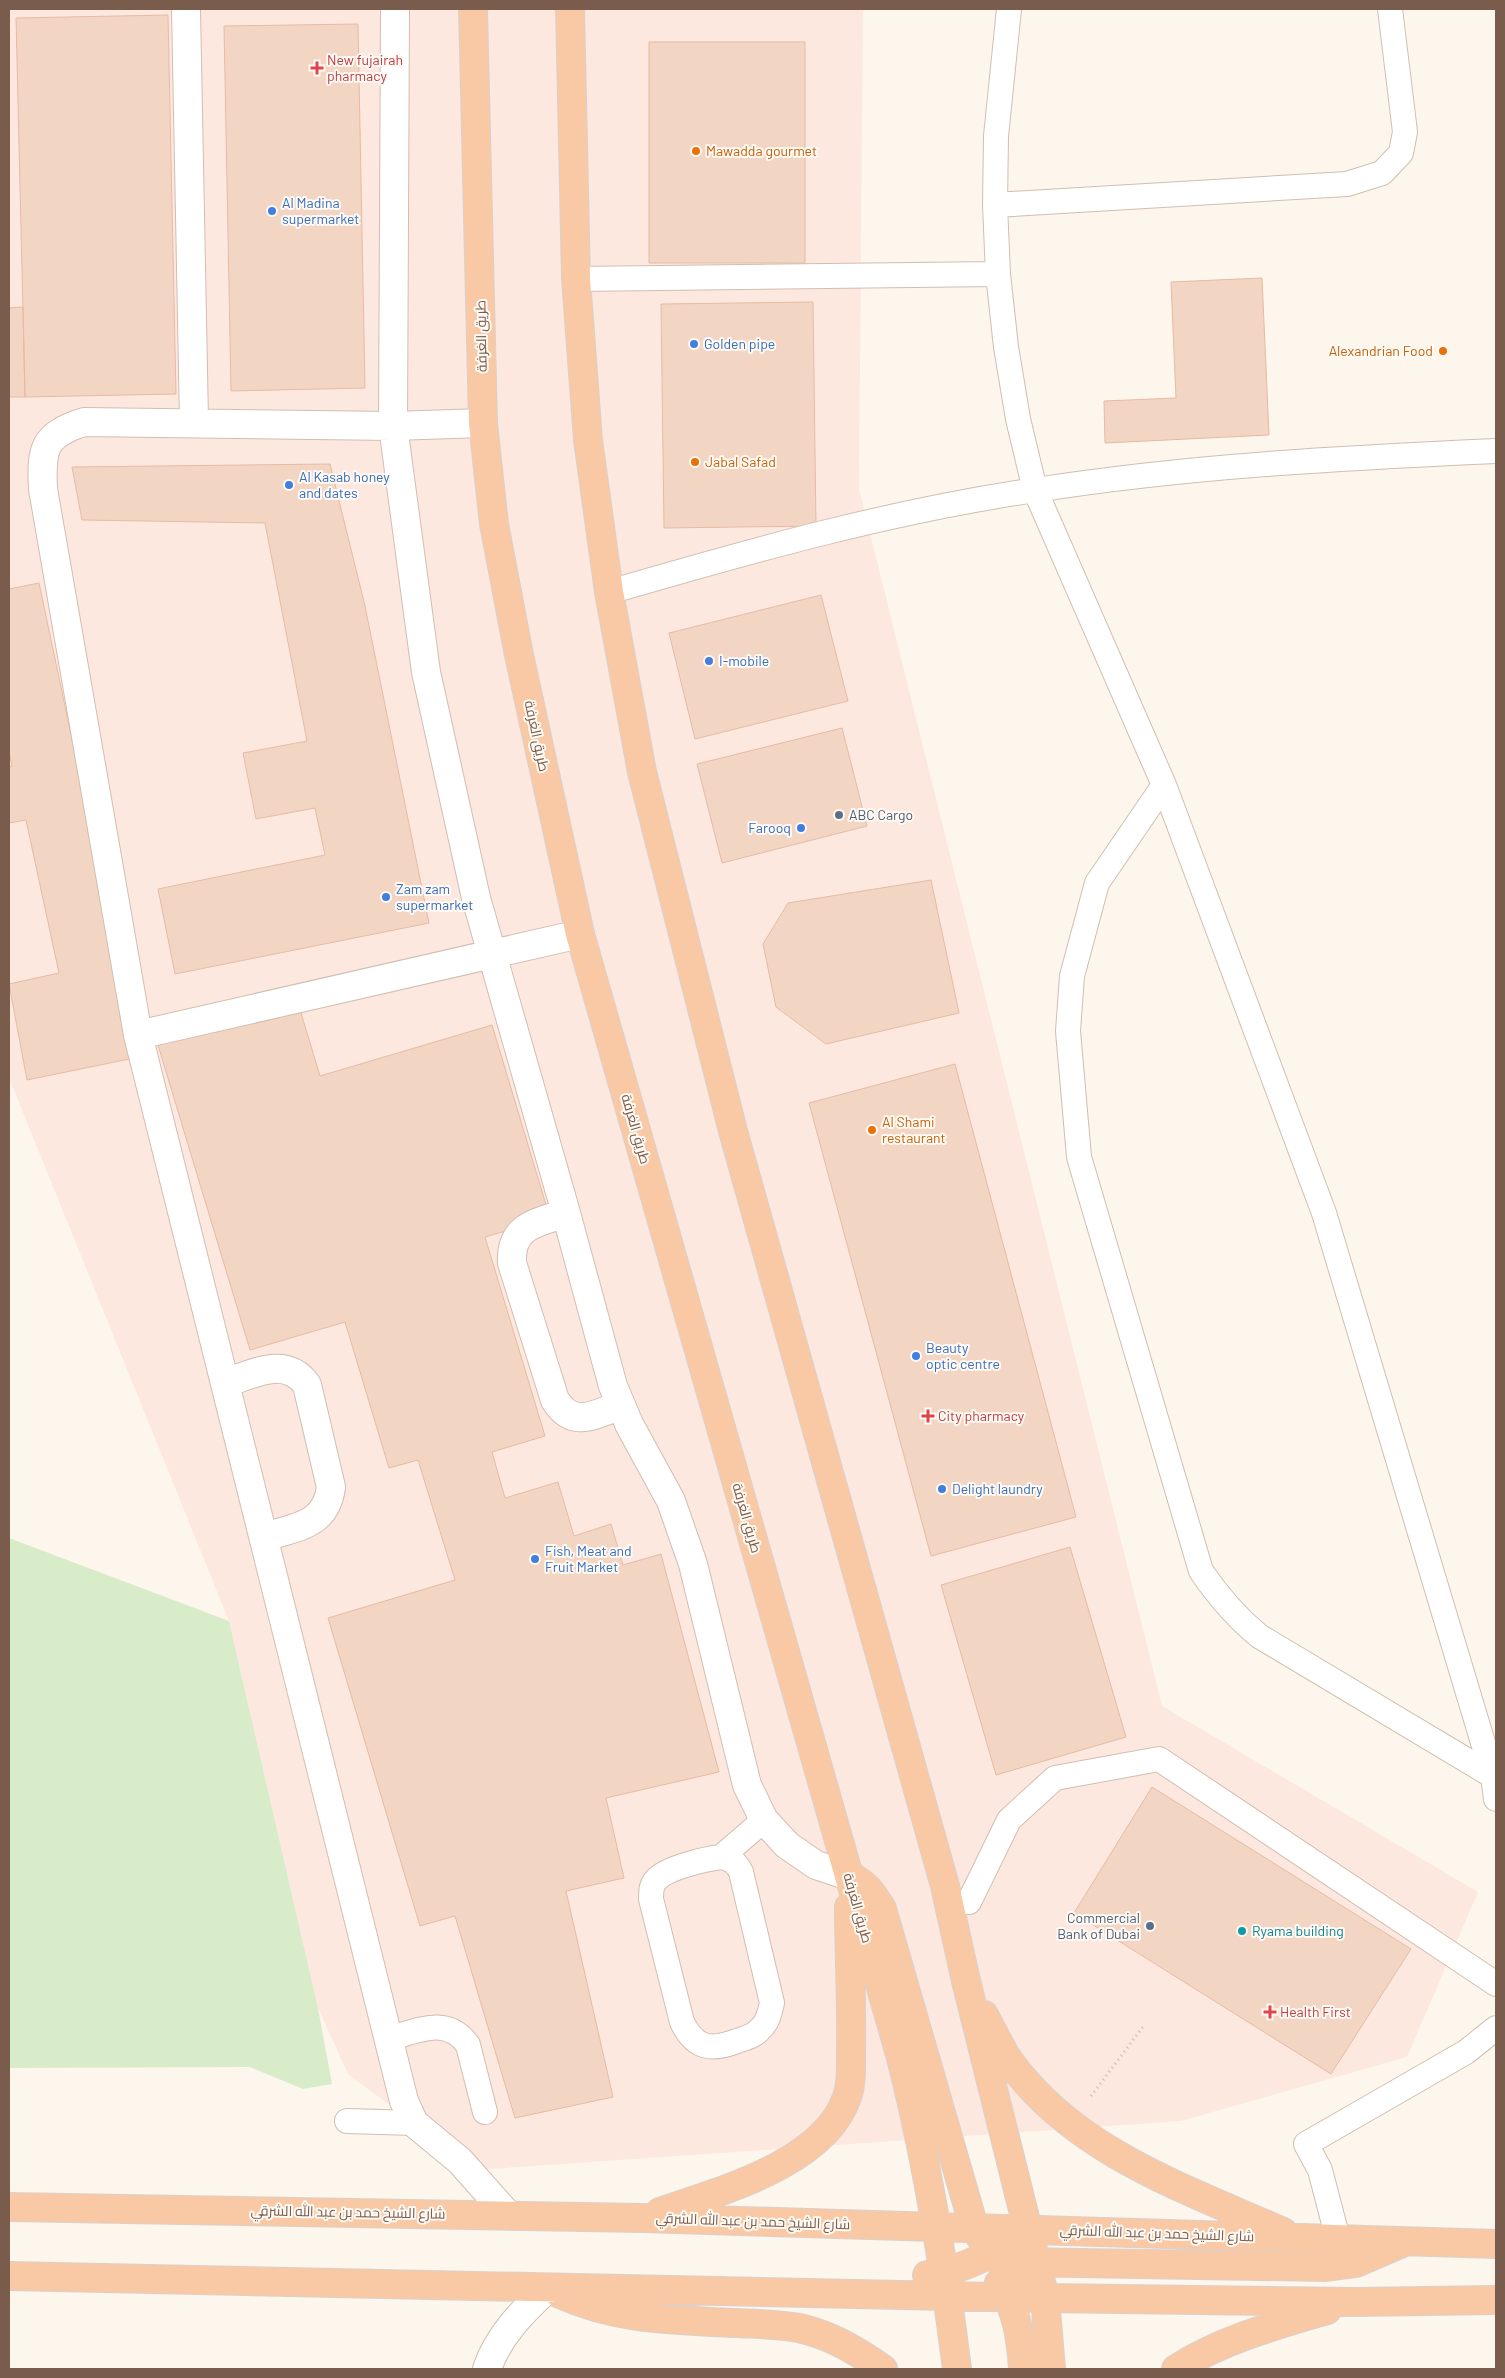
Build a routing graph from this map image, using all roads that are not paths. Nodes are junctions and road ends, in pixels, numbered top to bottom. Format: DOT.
graph roads {
  1 [pos="186,9"];
  2 [pos="395,9"];
  3 [pos="473,9"];
  4 [pos="570,9"];
  5 [pos="575,9"];
  6 [pos="1009,9"];
  7 [pos="1390,9"];
  8 [pos="995,205"];
  9 [pos="998,274"];
  10 [pos="576,279"];
  11 [pos="194,422"];
  12 [pos="484,423"];
  13 [pos="393,426"];
  14 [pos="1496,451"];
  15 [pos="1035,490"];
  16 [pos="609,592"];
  17 [pos="1164,785"];
  18 [pos="580,934"];
  19 [pos="494,953"];
  20 [pos="138,1035"];
  21 [pos="566,1213"];
  22 [pos="225,1383"];
  23 [pos="620,1405"];
  24 [pos="264,1537"];
  25 [pos="1495,1787"];
  26 [pos="764,1820"];
  27 [pos="720,1857"];
  28 [pos="849,1876"];
  29 [pos="969,1902"];
  30 [pos="966,1981"];
  31 [pos="1496,1984"];
  32 [pos="1496,2028"];
  33 [pos="388,2039"];
  34 [pos="485,2112"];
  35 [pos="347,2121"];
  36 [pos="414,2123"];
  37 [pos="9,2207"];
  38 [pos="508,2215"];
  39 [pos="644,2218"];
  40 [pos="935,2226"];
  41 [pos="974,2227"];
  42 [pos="1026,2229"];
  43 [pos="1296,2238"];
  44 [pos="1338,2239"];
  45 [pos="1405,2241"];
  46 [pos="1496,2244"];
  47 [pos="989,2261"];
  48 [pos="1036,2262"];
  49 [pos="9,2276"];
  50 [pos="946,2284"];
  51 [pos="548,2288"];
  52 [pos="1007,2296"];
  53 [pos="1045,2298"];
  54 [pos="1496,2300"];
  55 [pos="1354,2302"];
  56 [pos="487,2369"];
  57 [pos="884,2369"];
  58 [pos="957,2369"];
  59 [pos="1023,2369"];
  60 [pos="1050,2369"];
  61 [pos="1176,2369"];
  1 -- 11 [label="street"];
  2 -- 13 [label="street"];
  3 -- 12 [label="highway, طريق الغرفة"];
  4 -- 5 [label="lane"];
  4 -- 10 [label="highway"];
  6 -- 8 [label="lane"];
  7 -- 8 [label="lane"];
  8 -- 9 [label="lane"];
  9 -- 10 [label="lane"];
  9 -- 15 [label="lane"];
  10 -- 16 [label="highway"];
  11 -- 13 [label="street"];
  11 -- 20 [label="street"];
  12 -- 13 [label="street"];
  12 -- 18 [label="highway, طريق الغرفة"];
  13 -- 19 [label="street"];
  14 -- 15 [label="lane"];
  15 -- 16 [label="lane"];
  15 -- 17 [label="lane"];
  16 -- 30 [label="highway"];
  17 -- 25 [label="lane"];
  17 -- 25 [label="lane"];
  18 -- 19 [label="street"];
  18 -- 28 [label="highway, طريق الغرفة"];
  19 -- 20 [label="street"];
  19 -- 21 [label="street"];
  20 -- 22 [label="street"];
  21 -- 23 [label="street"];
  21 -- 23 [label="street"];
  22 -- 24 [label="street"];
  22 -- 24 [label="street"];
  23 -- 26 [label="street"];
  24 -- 33 [label="street"];
  26 -- 27 [label="lane"];
  26 -- 28 [label="street"];
  27 -- 27 [label="lane"];
  28 -- 39 [label="highway"];
  28 -- 40 [label="highway, طريق الغرفة"];
  28 -- 41 [label="highway"];
  29 -- 31 [label="lane"];
  30 -- 42 [label="highway"];
  30 -- 43 [label="highway"];
  32 -- 44 [label="lane"];
  33 -- 34 [label="lane"];
  33 -- 36 [label="street"];
  35 -- 36 [label="lane"];
  36 -- 38 [label="street"];
  37 -- 38 [label="highway, شارع الشيخ حمد بن عبد الله الشرقي"];
  38 -- 39 [label="highway, شارع الشيخ حمد بن عبد الله الشرقي"];
  39 -- 40 [label="highway, شارع الشيخ حمد بن عبد الله الشرقي"];
  40 -- 41 [label="highway, شارع الشيخ حمد بن عبد الله الشرقي"];
  40 -- 47 [label="highway"];
  40 -- 50 [label="highway, طريق الغرفة"];
  41 -- 42 [label="highway, شارع الشيخ حمد بن عبد الله الشرقي"];
  41 -- 47 [label="highway"];
  42 -- 43 [label="highway, شارع الشيخ حمد بن عبد الله الشرقي"];
  42 -- 47 [label="highway"];
  42 -- 48 [label="highway"];
  43 -- 44 [label="highway, شارع الشيخ حمد بن عبد الله الشرقي"];
  44 -- 45 [label="highway, شارع الشيخ حمد بن عبد الله الشرقي"];
  45 -- 46 [label="highway, شارع الشيخ حمد بن عبد الله الشرقي"];
  45 -- 48 [label="highway"];
  47 -- 48 [label="highway"];
  47 -- 50 [label="highway"];
  47 -- 52 [label="highway"];
  47 -- 53 [label="highway"];
  48 -- 53 [label="highway"];
  49 -- 51 [label="highway"];
  50 -- 51 [label="highway"];
  50 -- 52 [label="highway"];
  50 -- 58 [label="highway, طريق الغرفة"];
  51 -- 56 [label="street"];
  51 -- 57 [label="highway"];
  52 -- 53 [label="highway"];
  52 -- 59 [label="highway"];
  53 -- 55 [label="highway"];
  53 -- 60 [label="highway"];
  54 -- 55 [label="highway"];
  55 -- 61 [label="highway"];
}
